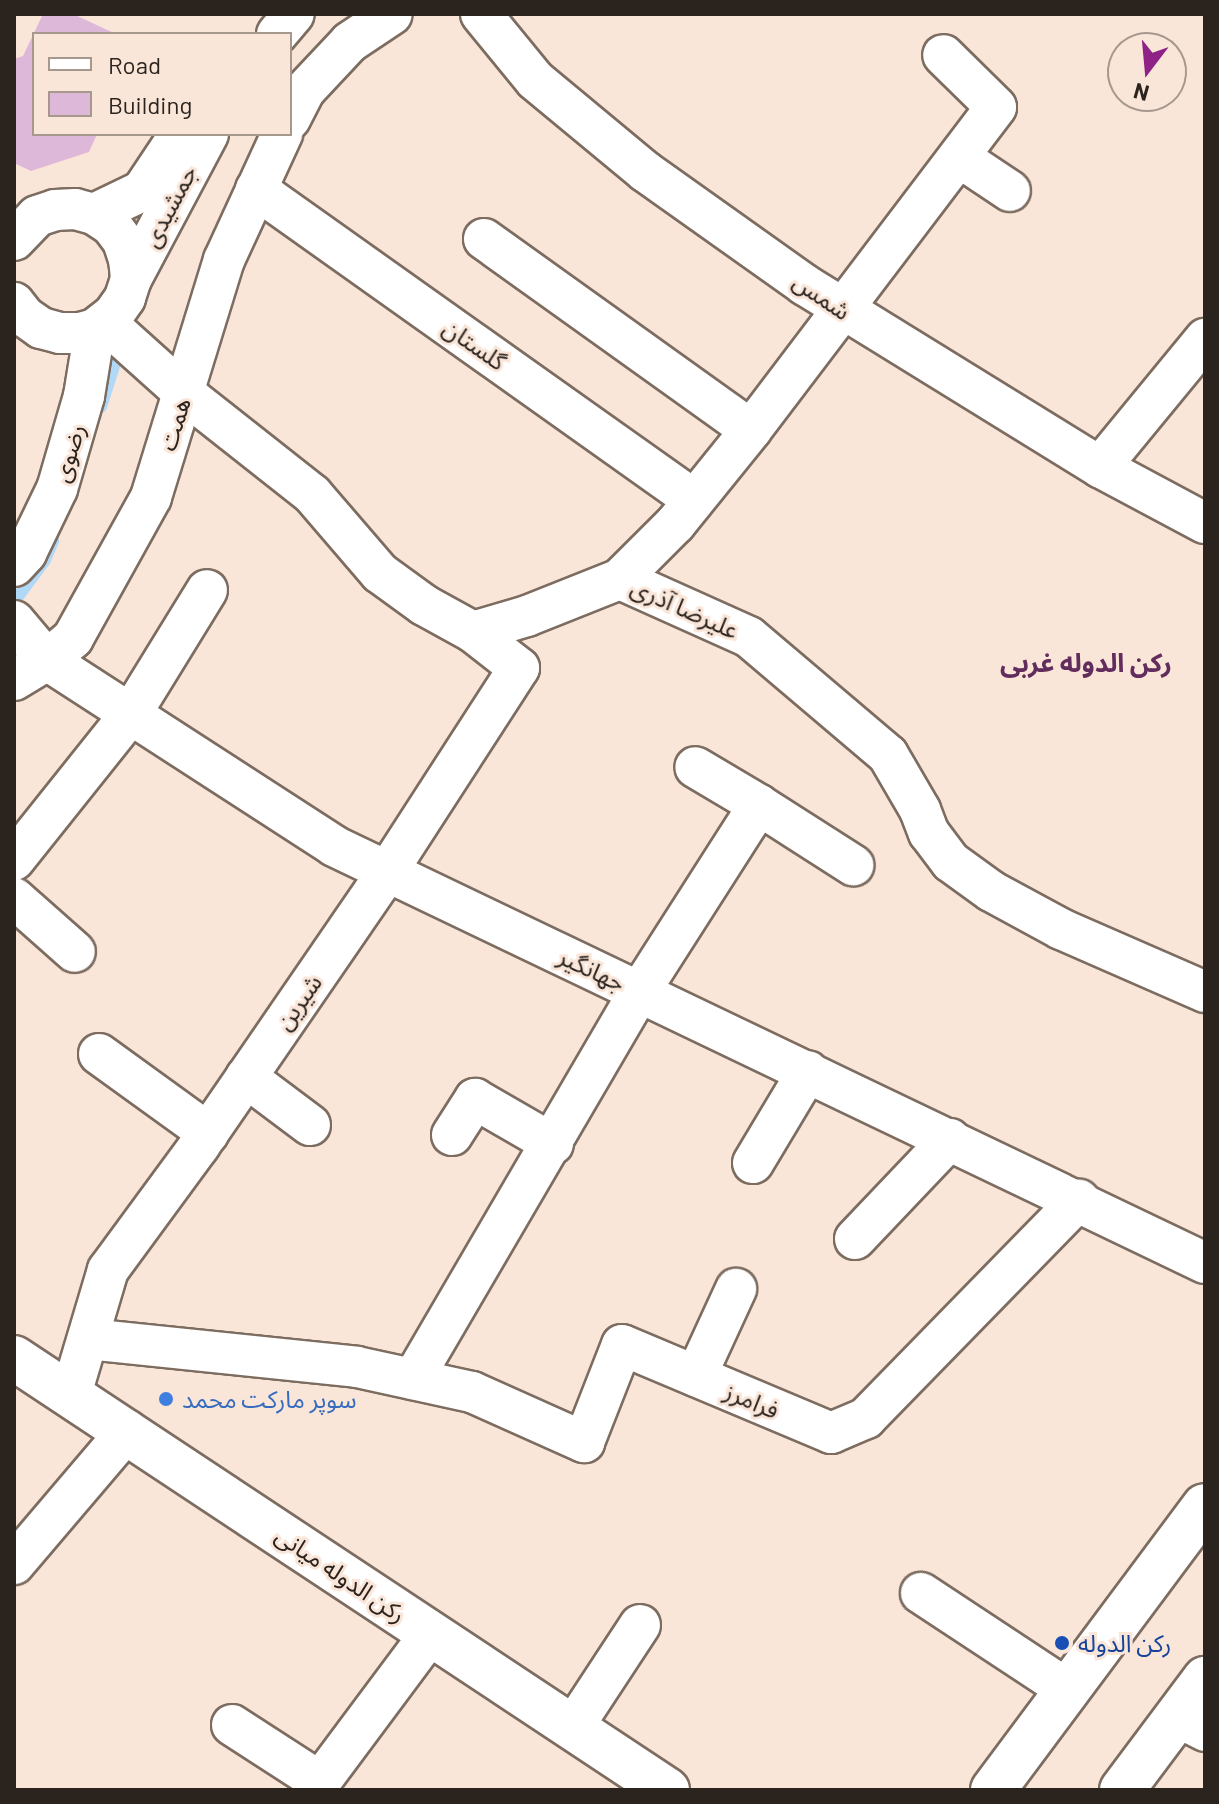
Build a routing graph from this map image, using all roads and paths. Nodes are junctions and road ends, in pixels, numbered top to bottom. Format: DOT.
graph roads {
  1 [pos="265,14"];
  2 [pos="294,14"];
  3 [pos="392,14"];
  4 [pos="481,14"];
  5 [pos="250,32"];
  6 [pos="279,32"];
  7 [pos="943,55"];
  8 [pos="292,115"];
  9 [pos="179,136"];
  10 [pos="207,136"];
  11 [pos="281,136"];
  12 [pos="959,157"];
  13 [pos="256,189"];
  14 [pos="1010,191"];
  15 [pos="94,214"];
  16 [pos="16,231"];
  17 [pos="484,239"];
  18 [pos="131,279"];
  19 [pos="14,303"];
  20 [pos="843,312"];
  21 [pos="100,325"];
  22 [pos="1205,339"];
  23 [pos="184,393"];
  24 [pos="751,430"];
  25 [pos="1100,467"];
  26 [pos="694,500"];
  27 [pos="1205,523"];
  28 [pos="14,566"];
  29 [pos="620,579"];
  30 [pos="207,590"];
  31 [pos="14,621"];
  32 [pos="473,632"];
  33 [pos="31,670"];
  34 [pos="132,712"];
  35 [pos="695,767"];
  36 [pos="759,805"];
  37 [pos="14,860"];
  38 [pos="853,865"];
  39 [pos="387,872"];
  40 [pos="14,898"];
  41 [pos="75,952"];
  42 [pos="640,991"];
  43 [pos="1205,992"];
  44 [pos="99,1054"];
  45 [pos="808,1071"];
  46 [pos="246,1077"];
  47 [pos="310,1125"];
  48 [pos="208,1133"];
  49 [pos="452,1135"];
  50 [pos="950,1139"];
  51 [pos="553,1144"];
  52 [pos="753,1163"];
  53 [pos="1079,1200"];
  54 [pos="855,1239"];
  55 [pos="1205,1263"];
  56 [pos="736,1289"];
  57 [pos="88,1339"];
  58 [pos="14,1358"];
  59 [pos="696,1376"];
  60 [pos="413,1379"];
  61 [pos="71,1394"];
  62 [pos="127,1431"];
  63 [pos="1205,1506"];
  64 [pos="14,1564"];
  65 [pos="1205,1564"];
  66 [pos="1159,1571"];
  67 [pos="921,1593"];
  68 [pos="640,1625"];
  69 [pos="431,1633"];
  70 [pos="1205,1679"];
  71 [pos="1068,1690"];
  72 [pos="1191,1723"];
  73 [pos="232,1725"];
  74 [pos="573,1727"];
  75 [pos="317,1786"];
  76 [pos="667,1790"];
  77 [pos="993,1790"];
  78 [pos="1122,1790"];
  1 -- 5 [label="street"];
  2 -- 6 [label="street"];
  3 -- 8 [label="street"];
  4 -- 20 [label="street, شمس"];
  7 -- 12 [label="street"];
  9 -- 15 [label="street, جمشیدی"];
  10 -- 18 [label="street, جمشیدی"];
  11 -- 13 [label="street, همت"];
  12 -- 14 [label="street"];
  12 -- 20 [label="street"];
  13 -- 23 [label="street, همت"];
  13 -- 26 [label="street, گلستان"];
  15 -- 16 [label="street"];
  15 -- 18 [label="street"];
  17 -- 24 [label="street"];
  18 -- 21 [label="street, جمشیدی"];
  19 -- 21 [label="street"];
  20 -- 24 [label="street"];
  20 -- 25 [label="street, شمس"];
  21 -- 23 [label="street"];
  21 -- 28 [label="street, رضوی"];
  22 -- 25 [label="street"];
  23 -- 32 [label="street"];
  23 -- 33 [label="street, همت"];
  24 -- 26 [label="street"];
  25 -- 27 [label="street, شمس"];
  26 -- 29 [label="street"];
  29 -- 32 [label="street, علیرضا آذری"];
  29 -- 43 [label="street, علیرضا آذری"];
  30 -- 34 [label="street"];
  31 -- 33 [label="street, جهانگیر"];
  32 -- 39 [label="street, شیرین"];
  33 -- 34 [label="street, جهانگیر"];
  34 -- 37 [label="street"];
  34 -- 39 [label="street, جهانگیر"];
  35 -- 36 [label="street"];
  36 -- 38 [label="street"];
  36 -- 42 [label="street"];
  39 -- 42 [label="street, جهانگیر"];
  39 -- 46 [label="street, شیرین"];
  40 -- 41 [label="street"];
  42 -- 45 [label="street, جهانگیر"];
  42 -- 51 [label="street"];
  44 -- 48 [label="street"];
  45 -- 50 [label="street, جهانگیر"];
  45 -- 52 [label="street"];
  46 -- 47 [label="street"];
  46 -- 48 [label="street, شیرین"];
  48 -- 57 [label="street, شیرین"];
  49 -- 51 [label="street"];
  50 -- 53 [label="street, جهانگیر"];
  50 -- 54 [label="street"];
  51 -- 60 [label="street"];
  53 -- 55 [label="street, جهانگیر"];
  53 -- 59 [label="street, فرامرز"];
  56 -- 59 [label="street"];
  57 -- 60 [label="street, فرامرز"];
  57 -- 61 [label="street, شیرین"];
  58 -- 61 [label="main road, رکن الدوله میانی"];
  59 -- 60 [label="street, فرامرز"];
  61 -- 62 [label="main road, رکن الدوله میانی"];
  62 -- 64 [label="street"];
  62 -- 69 [label="main road, رکن الدوله میانی"];
  63 -- 66 [label="main road"];
  65 -- 66 [label="main road"];
  66 -- 71 [label="main road"];
  67 -- 71 [label="street"];
  68 -- 74 [label="street"];
  69 -- 74 [label="main road, رکن الدوله میانی"];
  69 -- 75 [label="street"];
  70 -- 72 [label="main road"];
  71 -- 77 [label="main road"];
  72 -- 78 [label="main road"];
  73 -- 75 [label="street"];
  74 -- 76 [label="main road, رکن الدوله میانی"];
}
